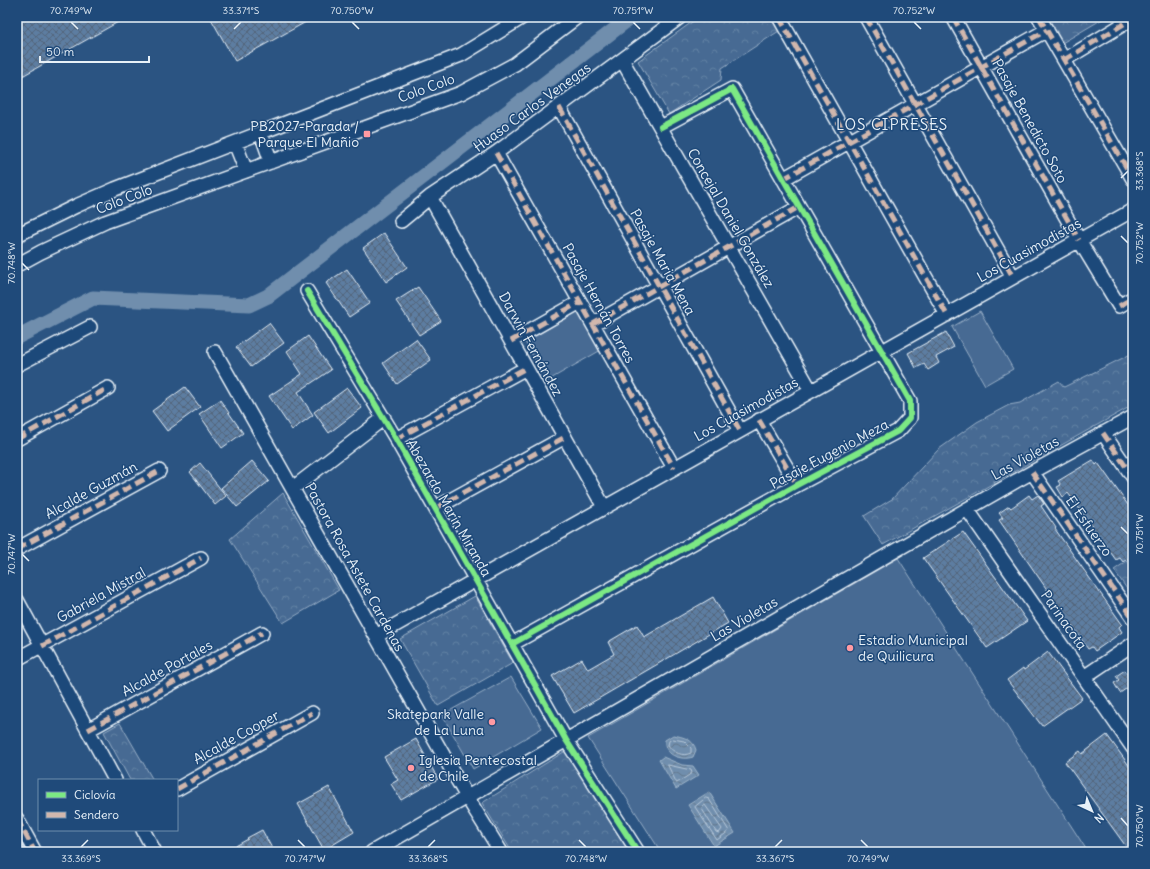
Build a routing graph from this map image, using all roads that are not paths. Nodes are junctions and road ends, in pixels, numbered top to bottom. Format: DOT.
graph roads {
  1 [pos="523,17"];
  2 [pos="577,17"];
  3 [pos="680,17"];
  4 [pos="779,17"];
  5 [pos="866,17"];
  6 [pos="953,17"];
  7 [pos="1039,17"];
  8 [pos="1132,19"];
  9 [pos="1047,30"];
  10 [pos="622,60"];
  11 [pos="1064,60"];
  12 [pos="981,67"];
  13 [pos="915,104"];
  14 [pos="559,107"];
  15 [pos="661,127"];
  16 [pos="260,133"];
  17 [pos="849,142"];
  18 [pos="235,143"];
  19 [pos="496,153"];
  20 [pos="271,162"];
  21 [pos="246,171"];
  22 [pos="783,179"];
  23 [pos="1133,179"];
  24 [pos="430,198"];
  25 [pos="799,207"];
  26 [pos="1133,210"];
  27 [pos="402,222"];
  28 [pos="17,235"];
  29 [pos="1079,240"];
  30 [pos="729,247"];
  31 [pos="17,265"];
  32 [pos="1013,278"];
  33 [pos="659,286"];
  34 [pos="307,291"];
  35 [pos="1133,298"];
  36 [pos="580,302"];
  37 [pos="947,315"];
  38 [pos="592,324"];
  39 [pos="90,327"];
  40 [pos="511,341"];
  41 [pos="215,352"];
  42 [pos="881,352"];
  43 [pos="17,365"];
  44 [pos="526,368"];
  45 [pos="108,388"];
  46 [pos="811,391"];
  47 [pos="1133,417"];
  48 [pos="384,418"];
  49 [pos="759,420"];
  50 [pos="740,431"];
  51 [pos="1103,433"];
  52 [pos="565,437"];
  53 [pos="17,438"];
  54 [pos="396,439"];
  55 [pos="674,468"];
  56 [pos="159,471"];
  57 [pos="1032,472"];
  58 [pos="1133,477"];
  59 [pos="797,485"];
  60 [pos="293,488"];
  61 [pos="604,507"];
  62 [pos="436,508"];
  63 [pos="967,509"];
  64 [pos="17,549"];
  65 [pos="201,558"];
  66 [pos="476,579"];
  67 [pos="17,600"];
  68 [pos="1133,618"];
  69 [pos="262,634"];
  70 [pos="376,636"];
  71 [pos="512,644"];
  72 [pos="1133,644"];
  73 [pos="42,646"];
  74 [pos="17,659"];
  75 [pos="1084,677"];
  76 [pos="312,713"];
  77 [pos="88,730"];
  78 [pos="566,740"];
  79 [pos="1133,748"];
  80 [pos="114,779"];
  81 [pos="178,788"];
  82 [pos="467,797"];
  83 [pos="17,819"];
  84 [pos="144,831"];
  85 [pos="35,852"];
  86 [pos="155,852"];
  87 [pos="372,852"];
  88 [pos="500,852"];
  89 [pos="638,852"];
  1 -- 16 [label="street, Colo Colo"];
  2 -- 20 [label="street, Colo Colo"];
  3 -- 10 [label="street, Huaso Carlos Venegas"];
  4 -- 17 [label="street"];
  5 -- 13 [label="street"];
  6 -- 12 [label="street, Pasaje Benedicto Soto"];
  7 -- 9 [label="street"];
  8 -- 11 [label="street"];
  9 -- 11 [label="street"];
  9 -- 12 [label="street"];
  10 -- 14 [label="street, Huaso Carlos Venegas"];
  10 -- 15 [label="street, Concejal Daniel González"];
  11 -- 23 [label="street"];
  12 -- 13 [label="street"];
  12 -- 29 [label="street, Pasaje Benedicto Soto"];
  13 -- 17 [label="street"];
  13 -- 32 [label="street"];
  14 -- 19 [label="street, Huaso Carlos Venegas"];
  14 -- 33 [label="street, Pasaje Maria Mena"];
  15 -- 22 [label="street, Pasaje Eugenio Meza"];
  15 -- 30 [label="street, Concejal Daniel González"];
  16 -- 18 [label="street, Colo Colo"];
  16 -- 20 [label="street"];
  17 -- 22 [label="street"];
  17 -- 37 [label="street"];
  18 -- 21 [label="street"];
  18 -- 28 [label="street, Colo Colo"];
  19 -- 24 [label="street, Huaso Carlos Venegas"];
  19 -- 36 [label="street, Pasaje Hernán Torres"];
  20 -- 21 [label="street, Colo Colo"];
  21 -- 31 [label="street, Colo Colo"];
  22 -- 25 [label="street, Pasaje Eugenio Meza"];
  24 -- 27 [label="street, Huaso Carlos Venegas"];
  24 -- 40 [label="street, Darwin Fernández"];
  25 -- 30 [label="street"];
  25 -- 42 [label="street, Pasaje Eugenio Meza"];
  26 -- 29 [label="street, Los Cuasimodistas"];
  29 -- 32 [label="street, Los Cuasimodistas"];
  29 -- 35 [label="street, Pasaje Benedicto Soto"];
  30 -- 33 [label="street"];
  30 -- 46 [label="street, Concejal Daniel González"];
  32 -- 37 [label="street, Los Cuasimodistas"];
  33 -- 38 [label="street"];
  33 -- 50 [label="street, Pasaje Maria Mena"];
  34 -- 48 [label="street, Abezardo Marín Miranda"];
  36 -- 38 [label="street, Pasaje Hernán Torres"];
  36 -- 40 [label="street"];
  37 -- 42 [label="street, Los Cuasimodistas"];
  38 -- 55 [label="street, Pasaje Hernán Torres"];
  39 -- 43 [label="street"];
  40 -- 44 [label="street, Darwin Fernández"];
  41 -- 60 [label="street, Pastora Rosa Astete Cardenas"];
  42 -- 46 [label="street, Los Cuasimodistas"];
  42 -- 59 [label="street, Pasaje Eugenio Meza"];
  44 -- 52 [label="street, Darwin Fernández"];
  44 -- 54 [label="street"];
  45 -- 53 [label="street"];
  46 -- 49 [label="street, Los Cuasimodistas"];
  47 -- 51 [label="street, Las Violetas"];
  48 -- 54 [label="street, Abezardo Marín Miranda"];
  48 -- 60 [label="street"];
  49 -- 50 [label="street, Los Cuasimodistas"];
  49 -- 59 [label="street"];
  50 -- 55 [label="street, Los Cuasimodistas"];
  51 -- 57 [label="street, Las Violetas"];
  51 -- 58 [label="street"];
  52 -- 61 [label="street, Darwin Fernández"];
  52 -- 62 [label="street"];
  54 -- 62 [label="street, Abezardo Marín Miranda"];
  55 -- 61 [label="street, Los Cuasimodistas"];
  56 -- 64 [label="street, Alcalde Guzmán"];
  57 -- 63 [label="street, Las Violetas"];
  57 -- 68 [label="street, El Esfuerzo"];
  59 -- 71 [label="street, Pasaje Eugenio Meza"];
  60 -- 70 [label="street, Pastora Rosa Astete Cardenas"];
  61 -- 66 [label="street, Los Cuasimodistas"];
  62 -- 66 [label="street, Abezardo Marín Miranda"];
  63 -- 75 [label="street, Parinacota"];
  63 -- 78 [label="street, Las Violetas"];
  65 -- 73 [label="street, Gabriela Mistral"];
  66 -- 70 [label="street, Los Cuasimodistas"];
  66 -- 71 [label="street, Abezardo Marín Miranda"];
  67 -- 73 [label="street"];
  69 -- 77 [label="street, Alcalde Portales"];
  70 -- 82 [label="street, Pastora Rosa Astete Cardenas"];
  71 -- 78 [label="street, Abezardo Marín Miranda"];
  72 -- 75 [label="street"];
  73 -- 74 [label="street, Gabriela Mistral"];
  73 -- 77 [label="street"];
  75 -- 79 [label="street, Parinacota"];
  76 -- 81 [label="street, Alcalde Cooper"];
  77 -- 80 [label="street"];
  78 -- 82 [label="street, Las Violetas"];
  78 -- 89 [label="street, Abezardo Marín Miranda"];
  82 -- 87 [label="street, Las Violetas"];
  82 -- 88 [label="street, Pastora Rosa Astete Cardenas"];
  83 -- 85 [label="street"];
  84 -- 86 [label="street"];
}
